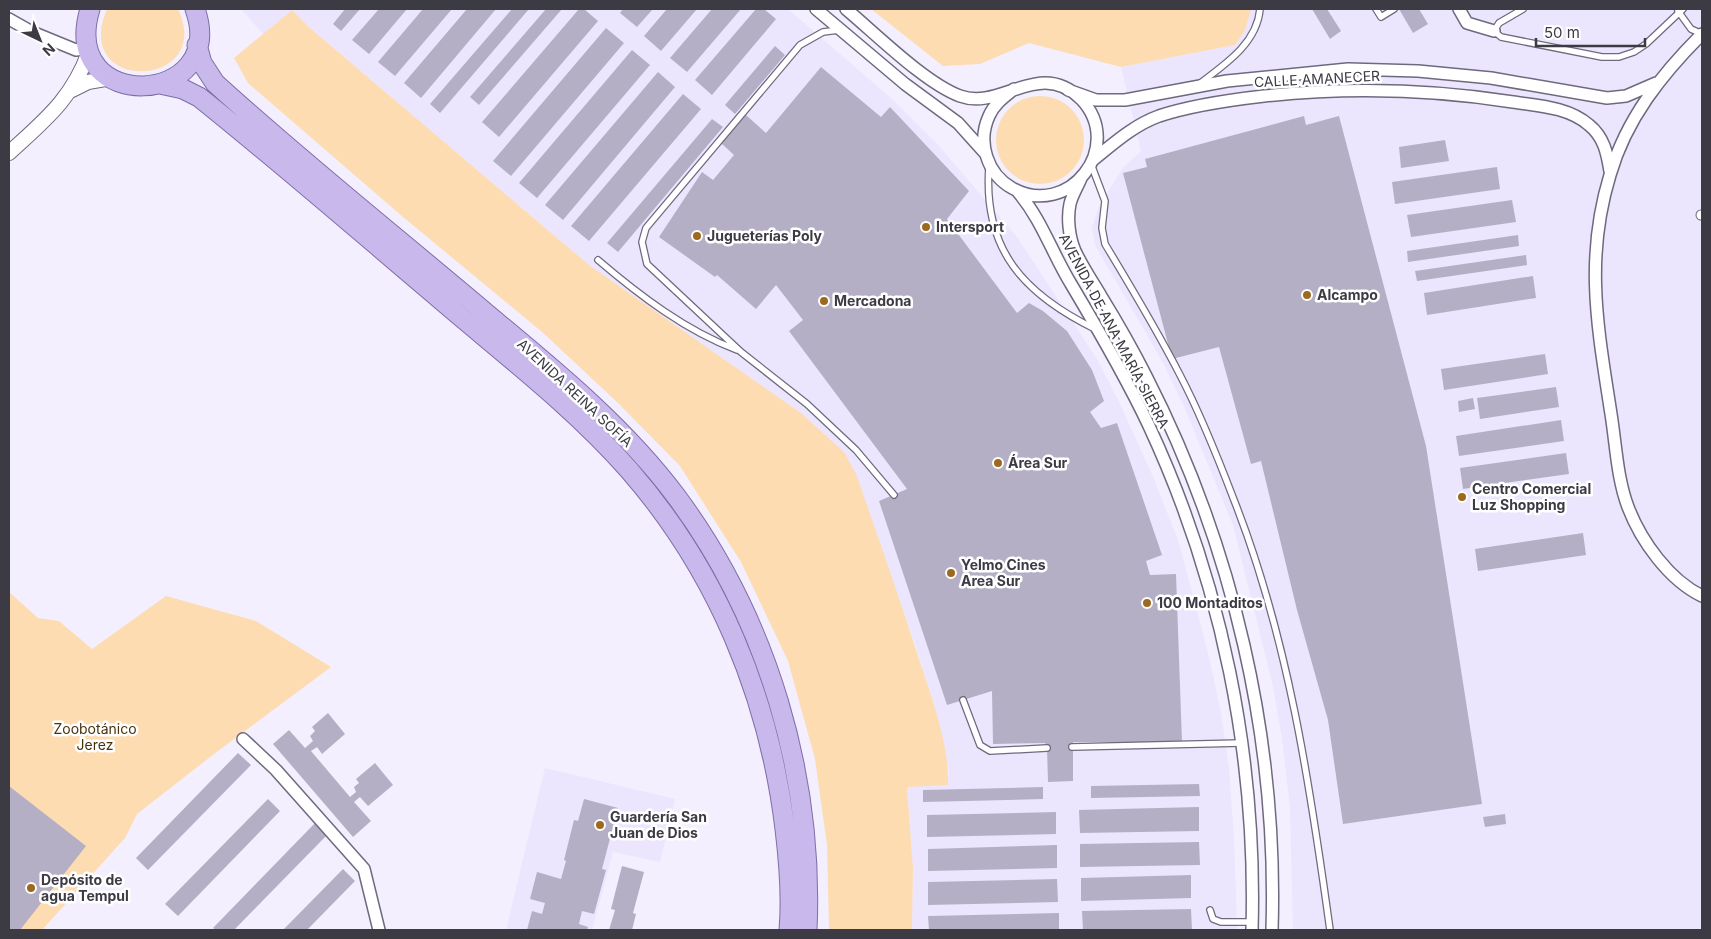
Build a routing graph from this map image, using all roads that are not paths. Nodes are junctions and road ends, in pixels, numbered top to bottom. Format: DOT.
graph roads {
  1 [pos="816,9"];
  2 [pos="846,9"];
  3 [pos="1260,9"];
  4 [pos="1376,9"];
  5 [pos="1394,9"];
  6 [pos="1459,9"];
  7 [pos="1508,9"];
  8 [pos="1523,9"];
  9 [pos="1680,10"];
  10 [pos="198,12"];
  11 [pos="86,13"];
  12 [pos="1512,16"];
  13 [pos="9,19"];
  14 [pos="841,30"];
  15 [pos="1494,31"];
  16 [pos="1702,34"];
  17 [pos="197,46"];
  18 [pos="89,50"];
  19 [pos="111,78"];
  20 [pos="1658,82"];
  21 [pos="160,84"];
  22 [pos="1194,88"];
  23 [pos="1014,89"];
  24 [pos="72,90"];
  25 [pos="1068,90"];
  26 [pos="985,152"];
  27 [pos="9,153"];
  28 [pos="1092,162"];
  29 [pos="990,165"];
  30 [pos="1610,173"];
  31 [pos="1081,178"];
  32 [pos="1018,192"];
  33 [pos="598,260"];
  34 [pos="1100,331"];
  35 [pos="741,352"];
  36 [pos="894,495"];
  37 [pos="1702,596"];
  38 [pos="963,700"];
  39 [pos="243,738"];
  40 [pos="1242,743"];
  41 [pos="1072,747"];
  42 [pos="1047,748"];
  43 [pos="1210,910"];
  44 [pos="1252,926"];
  45 [pos="380,930"];
  46 [pos="789,930"];
  47 [pos="807,930"];
  48 [pos="1272,930"];
  49 [pos="1330,930"];
  1 -- 14 [label="street, AVENIDA DE ANA MARÍA SIERRA"];
  2 -- 23 [label="street, AVENIDA DE ANA MARÍA SIERRA"];
  3 -- 22 [label="lane"];
  4 -- 5 [label="lane"];
  6 -- 15 [label="street"];
  7 -- 12 [label="lane"];
  8 -- 12 [label="lane"];
  9 -- 15 [label="lane"];
  9 -- 16 [label="lane"];
  10 -- 17 [label="main road"];
  11 -- 18 [label="main road"];
  12 -- 15 [label="lane"];
  13 -- 18 [label="street"];
  14 -- 26 [label="street, AVENIDA DE ANA MARÍA SIERRA"];
  14 -- 35 [label="lane"];
  16 -- 20 [label="street"];
  17 -- 21 [label="main road"];
  17 -- 47 [label="main road, AVENIDA REINA SOFÍA"];
  18 -- 19 [label="main road"];
  18 -- 24 [label="street"];
  19 -- 21 [label="main road"];
  19 -- 24 [label="street"];
  20 -- 22 [label="street, CALLE AMANECER"];
  20 -- 30 [label="street"];
  21 -- 46 [label="main road, AVENIDA REINA SOFÍA"];
  22 -- 25 [label="street, CALLE AMANECER"];
  23 -- 25 [label="street, AVENIDA DE ANA MARÍA SIERRA"];
  23 -- 26 [label="street, AVENIDA DE ANA MARÍA SIERRA"];
  24 -- 27 [label="street"];
  25 -- 28 [label="street, AVENIDA DE ANA MARÍA SIERRA"];
  26 -- 29 [label="street, AVENIDA DE ANA MARÍA SIERRA"];
  28 -- 30 [label="street, CALLE AMANECER"];
  28 -- 31 [label="street, AVENIDA DE ANA MARÍA SIERRA"];
  28 -- 49 [label="lane"];
  29 -- 32 [label="street, AVENIDA DE ANA MARÍA SIERRA"];
  29 -- 34 [label="lane"];
  30 -- 37 [label="street"];
  31 -- 32 [label="street, AVENIDA DE ANA MARÍA SIERRA"];
  31 -- 48 [label="street, AVENIDA DE ANA MARÍA SIERRA"];
  32 -- 34 [label="street, AVENIDA DE ANA MARÍA SIERRA"];
  33 -- 35 [label="lane"];
  34 -- 40 [label="street, AVENIDA DE ANA MARÍA SIERRA"];
  35 -- 36 [label="lane"];
  38 -- 42 [label="lane"];
  39 -- 45 [label="street"];
  40 -- 41 [label="lane"];
  40 -- 44 [label="street, AVENIDA DE ANA MARÍA SIERRA"];
  43 -- 44 [label="lane"];
}
